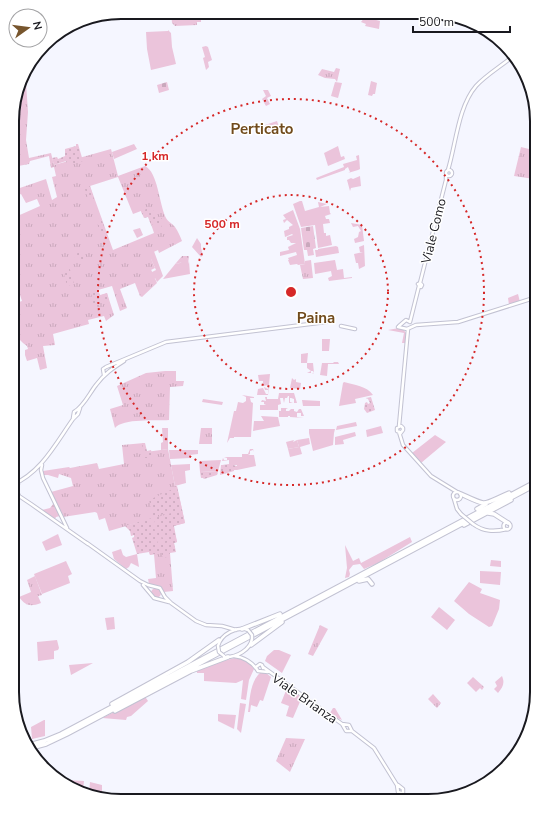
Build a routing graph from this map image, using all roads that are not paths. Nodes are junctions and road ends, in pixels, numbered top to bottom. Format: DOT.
graph roads {
  1 [pos="509,59"];
  2 [pos="450,171"];
  3 [pos="446,175"];
  4 [pos="450,176"];
  5 [pos="446,180"];
  6 [pos="530,299"];
  7 [pos="326,322"];
  8 [pos="407,325"];
  9 [pos="341,326"];
  10 [pos="355,329"];
  11 [pos="146,350"];
  12 [pos="106,372"];
  13 [pos="400,425"];
  14 [pos="400,433"];
  15 [pos="44,462"];
  16 [pos="36,470"];
  17 [pos="41,472"];
  18 [pos="26,478"];
  19 [pos="19,482"];
  20 [pos="19,484"];
  21 [pos="530,484"];
  22 [pos="524,487"];
  23 [pos="530,488"];
  24 [pos="451,489"];
  25 [pos="19,496"];
  26 [pos="459,496"];
  27 [pos="454,497"];
  28 [pos="489,503"];
  29 [pos="498,508"];
  30 [pos="457,509"];
  31 [pos="477,509"];
  32 [pos="487,514"];
  33 [pos="498,516"];
  34 [pos="57,518"];
  35 [pos="62,519"];
  36 [pos="59,524"];
  37 [pos="505,524"];
  38 [pos="507,529"];
  39 [pos="70,531"];
  40 [pos="499,531"];
  41 [pos="446,532"];
  42 [pos="140,581"];
  43 [pos="348,584"];
  44 [pos="372,584"];
  45 [pos="155,587"];
  46 [pos="162,592"];
  47 [pos="151,595"];
  48 [pos="156,599"];
  49 [pos="171,603"];
  50 [pos="293,612"];
  51 [pos="222,626"];
  52 [pos="242,629"];
  53 [pos="236,630"];
  54 [pos="224,636"];
  55 [pos="219,640"];
  56 [pos="251,645"];
  57 [pos="246,649"];
  58 [pos="234,656"];
  59 [pos="226,657"];
  60 [pos="248,661"];
  61 [pos="257,666"];
  62 [pos="263,668"];
  63 [pos="261,671"];
  64 [pos="268,672"];
  65 [pos="99,715"];
  66 [pos="345,726"];
  67 [pos="350,730"];
  68 [pos="34,744"];
  69 [pos="35,747"];
  70 [pos="403,794"];
  1 -- 2 [label="main road"];
  2 -- 3 [label="main road"];
  2 -- 4 [label="main road"];
  3 -- 4 [label="main road"];
  3 -- 5 [label="main road, Viale Como"];
  4 -- 5 [label="main road"];
  5 -- 8 [label="main road, Viale Como"];
  6 -- 8 [label="main road"];
  7 -- 11 [label="main road"];
  8 -- 13 [label="main road"];
  9 -- 10 [label="main road"];
  11 -- 12 [label="main road"];
  11 -- 12 [label="main road"];
  12 -- 15 [label="main road"];
  13 -- 14 [label="main road"];
  13 -- 14 [label="main road"];
  14 -- 24 [label="main road"];
  15 -- 16 [label="main road"];
  15 -- 17 [label="main road"];
  16 -- 17 [label="main road"];
  16 -- 18 [label="main road"];
  17 -- 35 [label="main road"];
  18 -- 19 [label="main road"];
  18 -- 20 [label="main road"];
  21 -- 22 [label="highway"];
  22 -- 28 [label="highway"];
  22 -- 50 [label="highway"];
  23 -- 29 [label="highway"];
  23 -- 41 [label="highway"];
  24 -- 26 [label="main road"];
  24 -- 27 [label="main road"];
  25 -- 34 [label="main road"];
  26 -- 27 [label="main road"];
  26 -- 27 [label="main road"];
  26 -- 28 [label="highway"];
  26 -- 30 [label="main road"];
  27 -- 30 [label="main road"];
  28 -- 31 [label="highway"];
  29 -- 32 [label="highway"];
  29 -- 33 [label="highway"];
  30 -- 40 [label="main road, bridge"];
  32 -- 33 [label="highway"];
  32 -- 41 [label="highway"];
  33 -- 37 [label="highway"];
  34 -- 35 [label="main road"];
  34 -- 36 [label="main road"];
  35 -- 36 [label="main road"];
  35 -- 39 [label="main road"];
  36 -- 39 [label="main road"];
  37 -- 38 [label="main road"];
  37 -- 38 [label="main road"];
  37 -- 40 [label="main road"];
  38 -- 40 [label="main road"];
  39 -- 42 [label="main road"];
  41 -- 43 [label="highway"];
  42 -- 45 [label="main road"];
  42 -- 47 [label="main road"];
  43 -- 44 [label="highway"];
  43 -- 50 [label="highway"];
  45 -- 46 [label="main road"];
  45 -- 47 [label="main road"];
  46 -- 48 [label="main road"];
  46 -- 49 [label="main road"];
  47 -- 48 [label="main road"];
  48 -- 49 [label="main road"];
  49 -- 51 [label="main road"];
  50 -- 52 [label="highway"];
  50 -- 56 [label="highway"];
  50 -- 65 [label="highway"];
  51 -- 53 [label="main road"];
  51 -- 54 [label="main road"];
  52 -- 53 [label="main road"];
  52 -- 56 [label="main road, bridge"];
  53 -- 54 [label="main road"];
  54 -- 55 [label="main road"];
  55 -- 59 [label="main road, bridge"];
  55 -- 65 [label="highway"];
  56 -- 57 [label="main road"];
  57 -- 58 [label="main road"];
  57 -- 60 [label="main road"];
  58 -- 59 [label="main road"];
  58 -- 60 [label="main road"];
  59 -- 65 [label="highway"];
  60 -- 61 [label="main road"];
  61 -- 62 [label="main road, Viale Brianza"];
  61 -- 63 [label="main road"];
  62 -- 63 [label="main road"];
  62 -- 64 [label="main road, Viale Brianza"];
  63 -- 64 [label="main road, Viale Brianza"];
  64 -- 66 [label="main road, Viale Brianza"];
  65 -- 68 [label="highway"];
  65 -- 69 [label="highway"];
  66 -- 67 [label="main road"];
  66 -- 67 [label="main road"];
  67 -- 70 [label="main road, Viale Brianza"];
}
